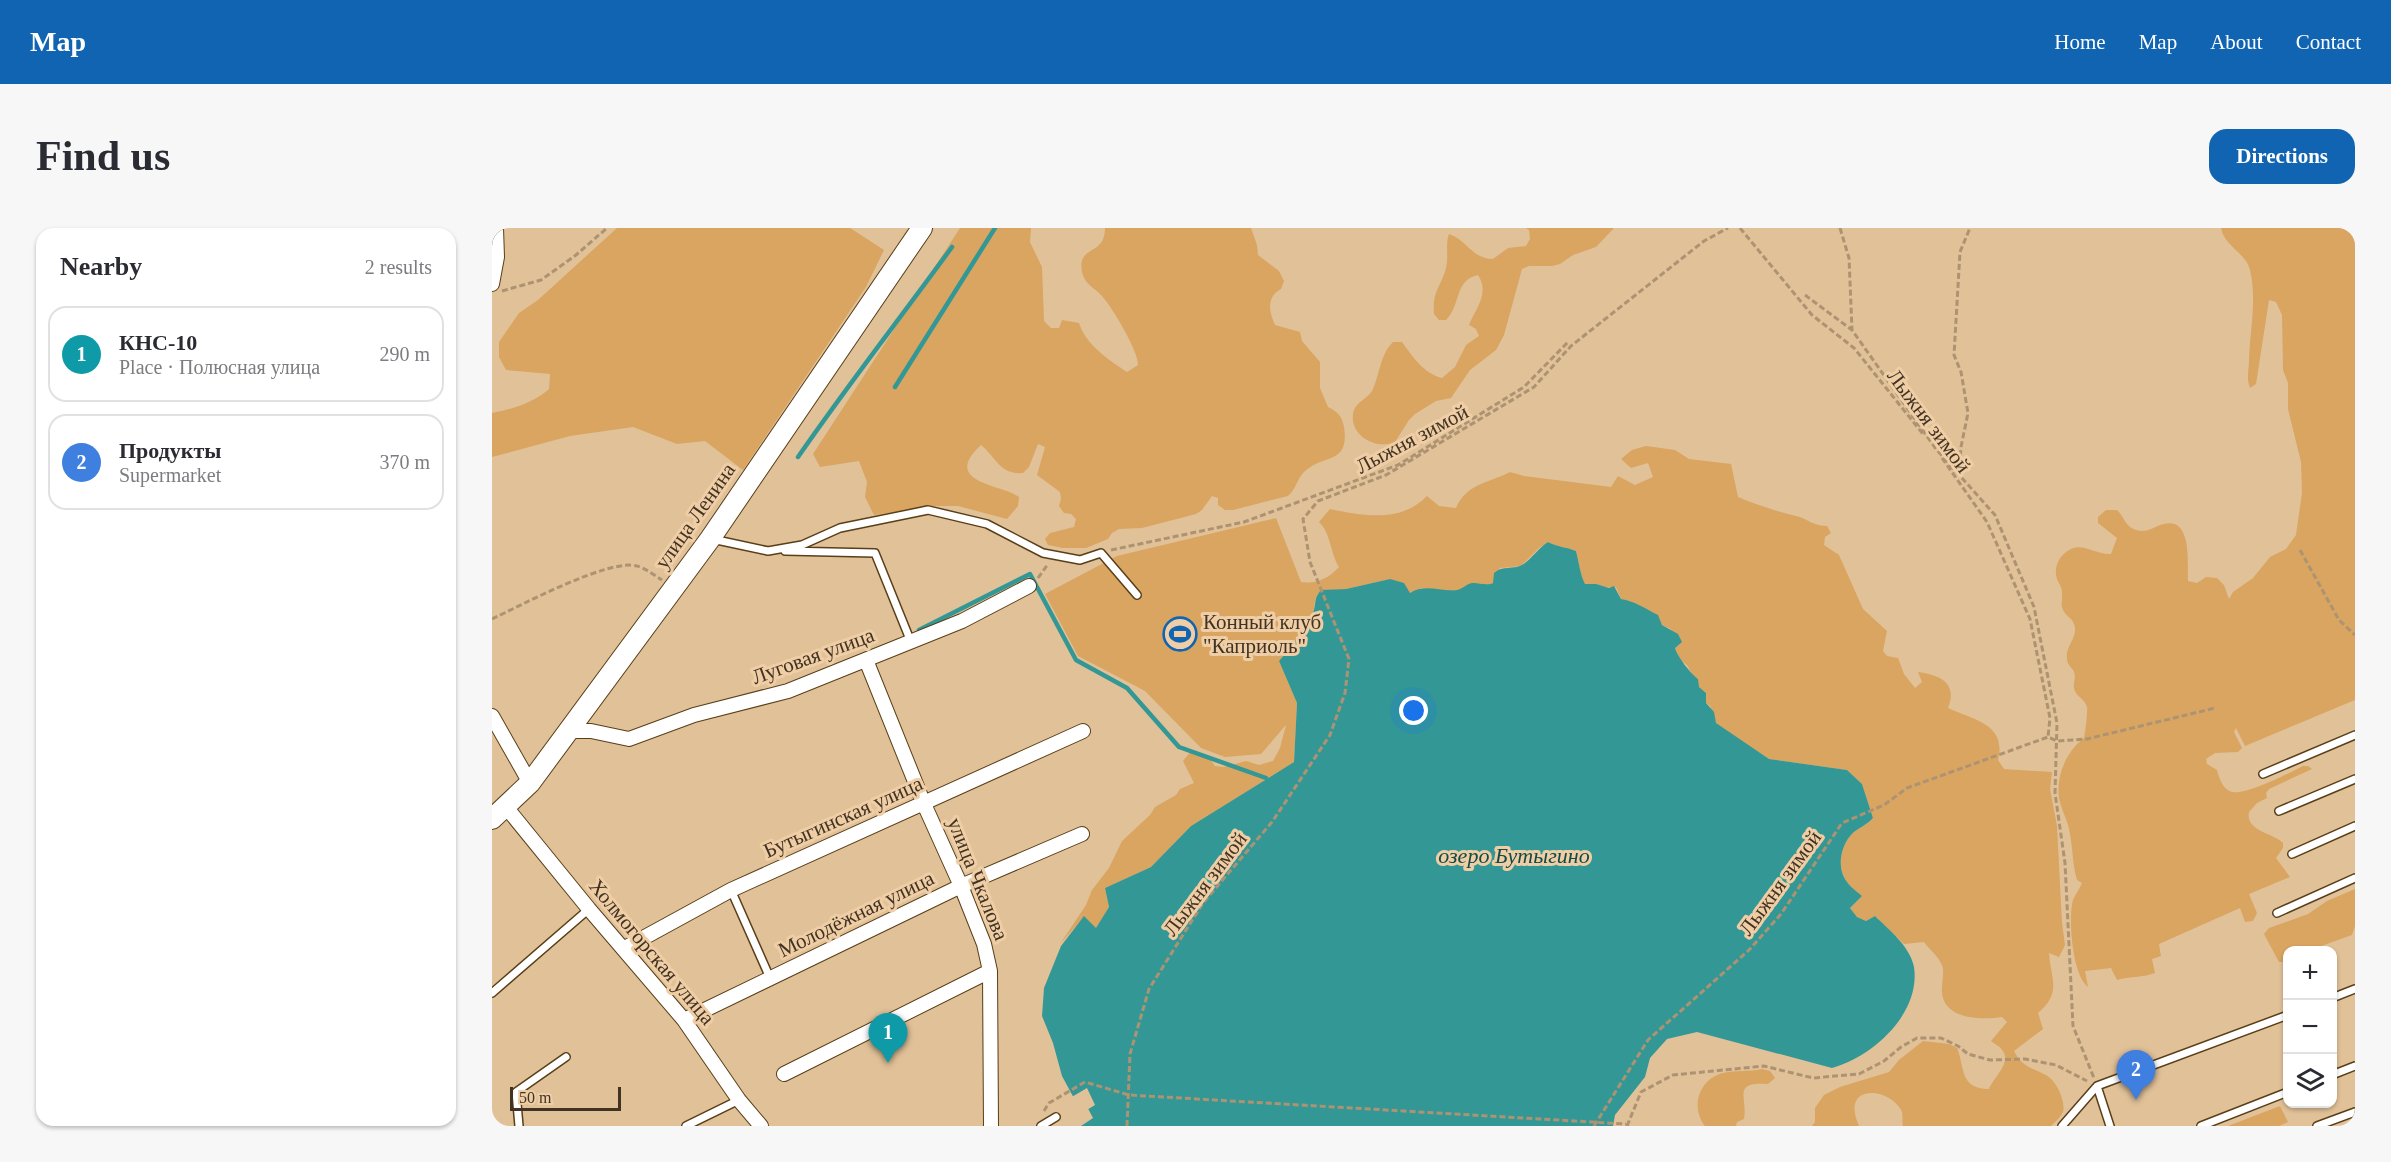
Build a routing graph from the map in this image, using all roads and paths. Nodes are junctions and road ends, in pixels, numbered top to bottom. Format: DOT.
graph roads {
  1 [pos="607,228"];
  2 [pos="922,228"];
  3 [pos="1728,228"];
  4 [pos="1740,228"];
  5 [pos="1840,228"];
  6 [pos="1970,228"];
  7 [pos="497,229"];
  8 [pos="492,284"];
  9 [pos="492,294"];
  10 [pos="1805,295"];
  11 [pos="1852,330"];
  12 [pos="1568,342"];
  13 [pos="1936,449"];
  14 [pos="1959,474"];
  15 [pos="710,539"];
  16 [pos="2300,550"];
  17 [pos="768,551"];
  18 [pos="1101,552"];
  19 [pos="675,586"];
  20 [pos="1029,586"];
  21 [pos="1137,595"];
  22 [pos="492,619"];
  23 [pos="2355,635"];
  24 [pos="911,642"];
  25 [pos="866,660"];
  26 [pos="2215,708"];
  27 [pos="492,716"];
  28 [pos="568,731"];
  29 [pos="1083,731"];
  30 [pos="2355,735"];
  31 [pos="2048,737"];
  32 [pos="2057,741"];
  33 [pos="2263,774"];
  34 [pos="2355,779"];
  35 [pos="530,783"];
  36 [pos="924,804"];
  37 [pos="2279,812"];
  38 [pos="499,813"];
  39 [pos="2355,826"];
  40 [pos="1082,834"];
  41 [pos="2292,854"];
  42 [pos="2355,878"];
  43 [pos="961,886"];
  44 [pos="731,890"];
  45 [pos="589,909"];
  46 [pos="2277,913"];
  47 [pos="623,949"];
  48 [pos="990,971"];
  49 [pos="770,978"];
  50 [pos="2355,989"];
  51 [pos="492,993"];
  52 [pos="2337,996"];
  53 [pos="2283,1016"];
  54 [pos="684,1020"];
  55 [pos="566,1057"];
  56 [pos="2355,1066"];
  57 [pos="2337,1073"];
  58 [pos="784,1074"];
  59 [pos="2097,1086"];
  60 [pos="2283,1094"];
  61 [pos="1128,1095"];
  62 [pos="739,1100"];
  63 [pos="2355,1112"];
  64 [pos="2105,1113"];
  65 [pos="1056,1117"];
  66 [pos="1041,1122"];
  67 [pos="1594,1125"];
  68 [pos="1627,1125"];
  69 [pos="519,1126"];
  70 [pos="686,1126"];
  71 [pos="761,1126"];
  72 [pos="991,1126"];
  73 [pos="1127,1126"];
  74 [pos="2062,1126"];
  75 [pos="2104,1126"];
  76 [pos="2110,1126"];
  77 [pos="2201,1126"];
  78 [pos="2317,1126"];
  1 -- 9 [label="path"];
  2 -- 15 [label="street, улица Ленина"];
  3 -- 61 [label="path, Лыжня зимой"];
  4 -- 13 [label="path, Лыжня зимой"];
  5 -- 11 [label="path"];
  6 -- 14 [label="path"];
  7 -- 8 [label="street"];
  10 -- 11 [label="path"];
  11 -- 13 [label="path"];
  12 -- 18 [label="path"];
  13 -- 14 [label="path"];
  13 -- 31 [label="path, Лыжня зимой"];
  14 -- 32 [label="path"];
  15 -- 17 [label="lane"];
  15 -- 19 [label="street, улица Ленина"];
  16 -- 23 [label="path"];
  17 -- 18 [label="lane"];
  17 -- 24 [label="lane"];
  18 -- 21 [label="lane"];
  19 -- 22 [label="path"];
  19 -- 28 [label="street, улица Ленина"];
  20 -- 24 [label="street, Луговая улица"];
  24 -- 25 [label="street, Луговая улица"];
  25 -- 28 [label="street, Луговая улица"];
  25 -- 36 [label="street, улица Чкалова"];
  26 -- 32 [label="path"];
  27 -- 35 [label="street"];
  28 -- 35 [label="street, улица Ленина"];
  29 -- 36 [label="street, Бутыгинская улица"];
  30 -- 33 [label="lane"];
  31 -- 32 [label="path"];
  31 -- 67 [label="path, Лыжня зимой"];
  32 -- 59 [label="path"];
  34 -- 37 [label="lane"];
  35 -- 38 [label="street, улица Ленина"];
  36 -- 43 [label="street, улица Чкалова"];
  36 -- 44 [label="street, Бутыгинская улица"];
  38 -- 45 [label="street, Холмогорская улица"];
  39 -- 41 [label="lane"];
  40 -- 43 [label="street, Молодёжная улица"];
  42 -- 46 [label="lane"];
  43 -- 48 [label="street, улица Чкалова"];
  43 -- 49 [label="street, Молодёжная улица"];
  44 -- 47 [label="street, Бутыгинская улица"];
  44 -- 49 [label="lane"];
  45 -- 47 [label="street, Холмогорская улица"];
  45 -- 51 [label="lane"];
  47 -- 54 [label="street, Холмогорская улица"];
  48 -- 58 [label="street"];
  48 -- 72 [label="street, улица Чкалова"];
  49 -- 54 [label="street, Молодёжная улица"];
  50 -- 52 [label="lane"];
  53 -- 59 [label="lane"];
  54 -- 62 [label="street, Холмогорская улица"];
  55 -- 69 [label="lane"];
  56 -- 57 [label="lane"];
  59 -- 64 [label="lane"];
  59 -- 68 [label="path"];
  59 -- 74 [label="lane"];
  60 -- 77 [label="lane"];
  61 -- 66 [label="path"];
  61 -- 67 [label="path"];
  61 -- 73 [label="path, Лыжня зимой"];
  62 -- 70 [label="lane"];
  62 -- 71 [label="street, Холмогорская улица"];
  63 -- 78 [label="lane"];
  64 -- 75 [label="lane"];
  64 -- 76 [label="lane"];
  65 -- 66 [label="lane"];
  67 -- 68 [label="path"];
}
